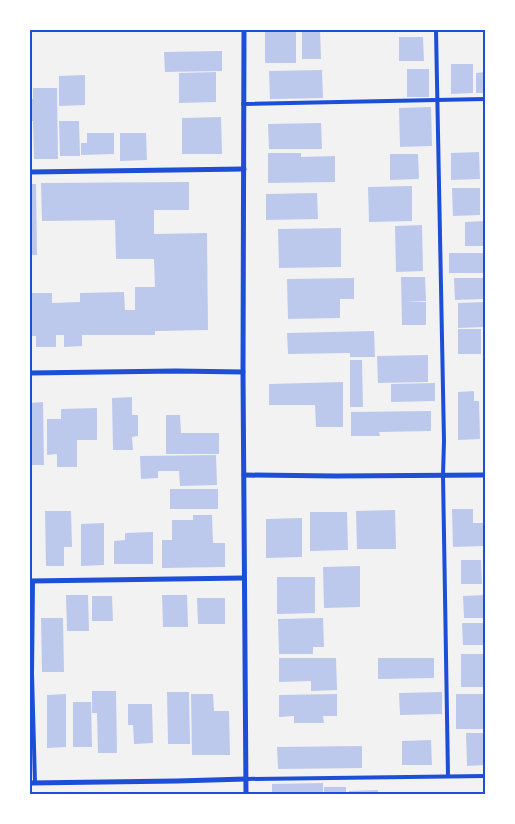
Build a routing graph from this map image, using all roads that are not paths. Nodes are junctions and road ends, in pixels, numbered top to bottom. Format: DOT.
graph roads {
  1 [pos="244,30"];
  2 [pos="436,30"];
  3 [pos="485,99"];
  4 [pos="437,100"];
  5 [pos="244,104"];
  6 [pos="244,169"];
  7 [pos="30,172"];
  8 [pos="243,372"];
  9 [pos="30,373"];
  10 [pos="244,475"];
  11 [pos="443,475"];
  12 [pos="485,475"];
  13 [pos="244,578"];
  14 [pos="31,581"];
  15 [pos="448,776"];
  16 [pos="485,776"];
  17 [pos="246,779"];
  18 [pos="33,783"];
  19 [pos="246,794"];
  1 -- 5 [label="street"];
  2 -- 4 [label="lane"];
  3 -- 4 [label="lane"];
  4 -- 5 [label="lane"];
  4 -- 11 [label="lane"];
  5 -- 6 [label="street"];
  6 -- 7 [label="street"];
  6 -- 8 [label="street"];
  8 -- 9 [label="street"];
  8 -- 10 [label="street"];
  10 -- 11 [label="street"];
  10 -- 13 [label="street"];
  11 -- 12 [label="street"];
  11 -- 15 [label="lane"];
  13 -- 14 [label="street"];
  13 -- 17 [label="street"];
  14 -- 18 [label="lane"];
  15 -- 16 [label="lane"];
  15 -- 17 [label="lane"];
  17 -- 18 [label="street"];
  17 -- 19 [label="street"];
}
